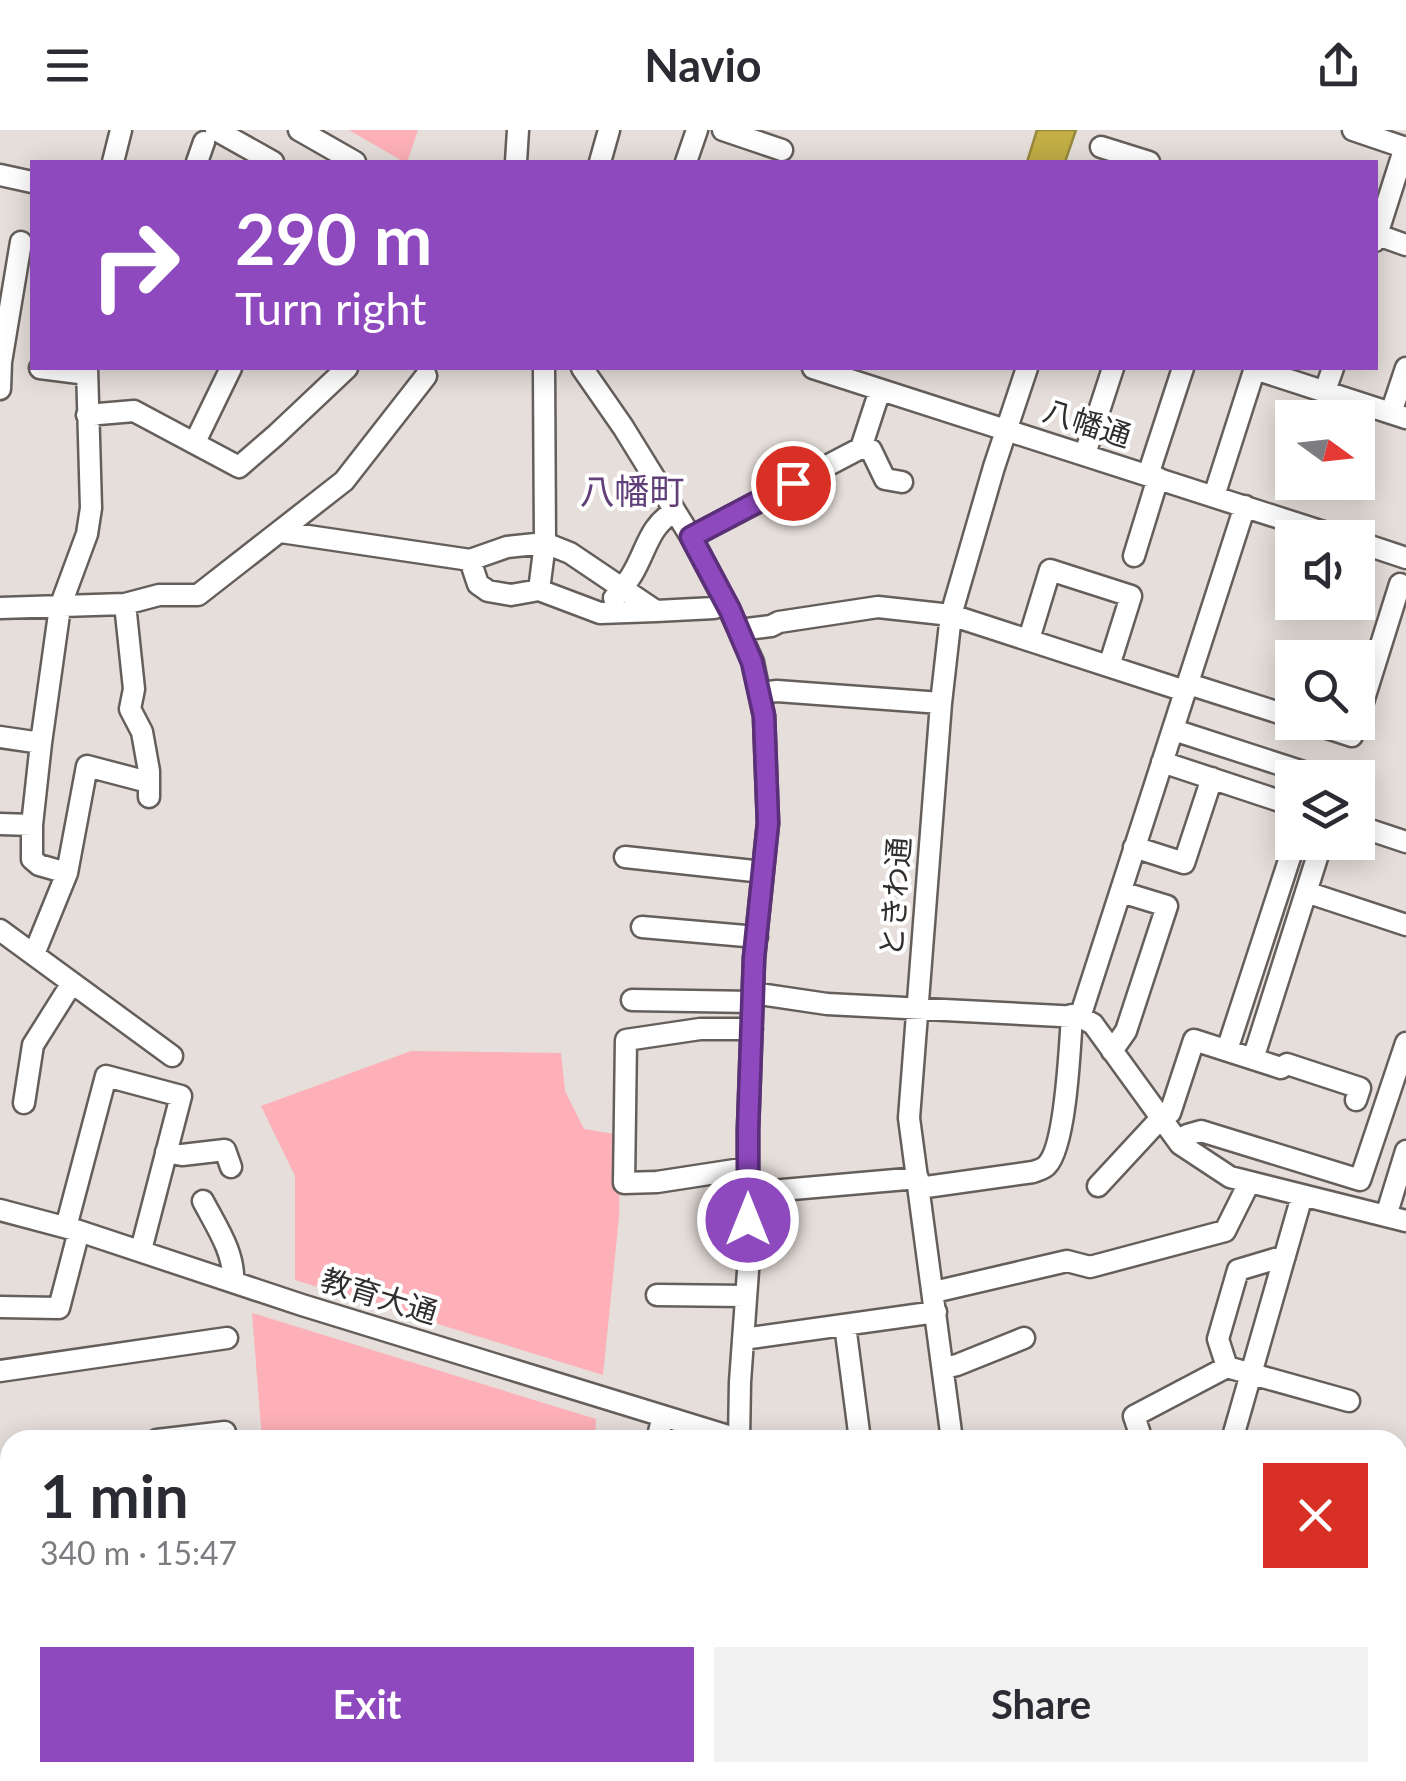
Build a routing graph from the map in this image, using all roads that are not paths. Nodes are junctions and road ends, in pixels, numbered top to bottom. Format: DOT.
graph roads {
  1 [pos="120,130"];
  2 [pos="299,130"];
  3 [pos="518,130"];
  4 [pos="609,130"];
  5 [pos="697,130"];
  6 [pos="723,130"];
  7 [pos="1352,130"];
  8 [pos="206,145"];
  9 [pos="1101,147"];
  10 [pos="1405,148"];
  11 [pos="782,150"];
  12 [pos="113,160"];
  13 [pos="264,160"];
  14 [pos="351,160"];
  15 [pos="516,160"];
  16 [pos="601,160"];
  17 [pos="687,160"];
  18 [pos="1143,160"];
  19 [pos="0,175"];
  20 [pos="30,182"];
  21 [pos="1378,231"];
  22 [pos="1378,238"];
  23 [pos="21,242"];
  24 [pos="1406,245"];
  25 [pos="1,362"];
  26 [pos="30,366"];
  27 [pos="1406,368"];
  28 [pos="230,370"];
  29 [pos="544,370"];
  30 [pos="583,370"];
  31 [pos="819,370"];
  32 [pos="1026,370"];
  33 [pos="1112,370"];
  34 [pos="1182,370"];
  35 [pos="1254,370"];
  36 [pos="1261,370"];
  37 [pos="1332,370"];
  38 [pos="87,371"];
  39 [pos="343,372"];
  40 [pos="426,376"];
  41 [pos="0,390"];
  42 [pos="880,390"];
  43 [pos="1325,391"];
  44 [pos="87,415"];
  45 [pos="1399,416"];
  46 [pos="1006,430"];
  47 [pos="195,442"];
  48 [pos="861,448"];
  49 [pos="1085,454"];
  50 [pos="1153,476"];
  51 [pos="902,482"];
  52 [pos="1214,496"];
  53 [pos="1245,506"];
  54 [pos="675,512"];
  55 [pos="1287,520"];
  56 [pos="281,532"];
  57 [pos="691,537"];
  58 [pos="545,543"];
  59 [pos="1375,548"];
  60 [pos="1134,556"];
  61 [pos="1406,558"];
  62 [pos="470,560"];
  63 [pos="1400,584"];
  64 [pos="538,590"];
  65 [pos="622,590"];
  66 [pos="125,604"];
  67 [pos="726,604"];
  68 [pos="60,606"];
  69 [pos="0,608"];
  70 [pos="656,610"];
  71 [pos="600,613"];
  72 [pos="951,615"];
  73 [pos="740,630"];
  74 [pos="1029,639"];
  75 [pos="1375,663"];
  76 [pos="1109,666"];
  77 [pos="1192,689"];
  78 [pos="760,693"];
  79 [pos="941,703"];
  80 [pos="1275,712"];
  81 [pos="1183,733"];
  82 [pos="0,737"];
  83 [pos="41,743"];
  84 [pos="1162,762"];
  85 [pos="1275,763"];
  86 [pos="1212,778"];
  87 [pos="1275,799"];
  88 [pos="0,824"];
  89 [pos="32,825"];
  90 [pos="1375,832"];
  91 [pos="1406,842"];
  92 [pos="1134,847"];
  93 [pos="624,856"];
  94 [pos="1285,860"];
  95 [pos="1316,860"];
  96 [pos="763,872"];
  97 [pos="67,873"];
  98 [pos="1120,892"];
  99 [pos="1306,892"];
  100 [pos="1406,924"];
  101 [pos="642,926"];
  102 [pos="0,930"];
  103 [pos="756,937"];
  104 [pos="34,954"];
  105 [pos="72,982"];
  106 [pos="753,998"];
  107 [pos="632,1000"];
  108 [pos="918,1010"];
  109 [pos="1076,1016"];
  110 [pos="752,1030"];
  111 [pos="1406,1043"];
  112 [pos="1112,1050"];
  113 [pos="1227,1050"];
  114 [pos="172,1056"];
  115 [pos="1253,1058"];
  116 [pos="1298,1081"];
  117 [pos="1394,1098"];
  118 [pos="1356,1100"];
  119 [pos="24,1104"];
  120 [pos="1166,1115"];
  121 [pos="1187,1135"];
  122 [pos="1406,1151"];
  123 [pos="166,1152"];
  124 [pos="232,1166"];
  125 [pos="748,1168"];
  126 [pos="919,1183"];
  127 [pos="1248,1183"];
  128 [pos="1098,1186"];
  129 [pos="748,1193"];
  130 [pos="1302,1196"];
  131 [pos="203,1201"];
  132 [pos="0,1210"];
  133 [pos="1396,1219"];
  134 [pos="73,1229"];
  135 [pos="141,1250"];
  136 [pos="1285,1256"];
  137 [pos="232,1282"];
  138 [pos="658,1295"];
  139 [pos="746,1296"];
  140 [pos="935,1302"];
  141 [pos="0,1308"];
  142 [pos="844,1325"];
  143 [pos="226,1338"];
  144 [pos="743,1338"];
  145 [pos="1024,1338"];
  146 [pos="1227,1367"];
  147 [pos="944,1368"];
  148 [pos="0,1371"];
  149 [pos="1252,1374"];
  150 [pos="1349,1400"];
  151 [pos="663,1416"];
  152 [pos="659,1430"];
  153 [pos="708,1430"];
  154 [pos="740,1430"];
  155 [pos="859,1430"];
  156 [pos="951,1430"];
  157 [pos="1139,1430"];
  158 [pos="1235,1430"];
  1 -- 12 [label="street"];
  2 -- 14 [label="street"];
  3 -- 15 [label="street"];
  4 -- 16 [label="street"];
  5 -- 17 [label="street"];
  6 -- 11 [label="street"];
  7 -- 10 [label="street"];
  8 -- 13 [label="street"];
  9 -- 18 [label="street"];
  10 -- 21 [label="street"];
  19 -- 20 [label="street"];
  22 -- 24 [label="street"];
  23 -- 25 [label="street"];
  25 -- 26 [label="street"];
  25 -- 41 [label="street"];
  27 -- 45 [label="street"];
  28 -- 47 [label="street"];
  29 -- 58 [label="street"];
  30 -- 54 [label="street"];
  31 -- 42 [label="street, 八幡通"];
  32 -- 46 [label="street, ときわ通"];
  33 -- 49 [label="street"];
  34 -- 50 [label="street"];
  35 -- 52 [label="street"];
  36 -- 43 [label="street"];
  37 -- 43 [label="street"];
  38 -- 44 [label="street"];
  39 -- 47 [label="street"];
  40 -- 56 [label="street"];
  42 -- 46 [label="street, 八幡通"];
  42 -- 48 [label="street"];
  43 -- 45 [label="street"];
  44 -- 47 [label="street"];
  44 -- 68 [label="street"];
  46 -- 49 [label="street, 八幡通"];
  46 -- 72 [label="street, ときわ通"];
  48 -- 51 [label="street"];
  48 -- 57 [label="street"];
  49 -- 50 [label="street, 八幡通"];
  50 -- 52 [label="street, 八幡通"];
  50 -- 60 [label="street"];
  52 -- 53 [label="street, 八幡通"];
  53 -- 55 [label="street, 八幡通"];
  53 -- 77 [label="street"];
  54 -- 57 [label="street"];
  54 -- 65 [label="street"];
  56 -- 62 [label="street"];
  56 -- 66 [label="street"];
  57 -- 67 [label="street"];
  58 -- 62 [label="street"];
  58 -- 64 [label="street"];
  58 -- 65 [label="street"];
  59 -- 61 [label="street"];
  62 -- 64 [label="street"];
  63 -- 75 [label="street"];
  64 -- 71 [label="street"];
  65 -- 70 [label="street"];
  65 -- 71 [label="street"];
  66 -- 68 [label="street"];
  66 -- 97 [label="street"];
  67 -- 70 [label="street"];
  67 -- 73 [label="street"];
  68 -- 69 [label="street"];
  68 -- 83 [label="street"];
  70 -- 71 [label="street"];
  72 -- 73 [label="street"];
  72 -- 74 [label="street"];
  72 -- 79 [label="street, ときわ通"];
  73 -- 78 [label="street"];
  74 -- 76 [label="street"];
  74 -- 76 [label="street"];
  76 -- 77 [label="street"];
  77 -- 80 [label="street"];
  77 -- 84 [label="street"];
  78 -- 79 [label="street"];
  78 -- 96 [label="street"];
  79 -- 108 [label="street, ときわ通"];
  81 -- 85 [label="street"];
  82 -- 83 [label="street"];
  83 -- 89 [label="street"];
  84 -- 86 [label="street"];
  84 -- 92 [label="street"];
  86 -- 87 [label="street"];
  86 -- 92 [label="street"];
  88 -- 89 [label="street"];
  89 -- 97 [label="street"];
  90 -- 91 [label="street"];
  92 -- 98 [label="street"];
  93 -- 96 [label="street"];
  94 -- 113 [label="street"];
  95 -- 99 [label="street"];
  96 -- 103 [label="street"];
  97 -- 104 [label="street"];
  98 -- 109 [label="street"];
  98 -- 112 [label="street"];
  99 -- 100 [label="street"];
  99 -- 115 [label="street"];
  101 -- 103 [label="street"];
  102 -- 104 [label="street"];
  103 -- 106 [label="street"];
  104 -- 105 [label="street"];
  105 -- 114 [label="street"];
  105 -- 119 [label="street"];
  106 -- 107 [label="street"];
  106 -- 108 [label="street"];
  106 -- 110 [label="street"];
  108 -- 109 [label="street"];
  108 -- 126 [label="street, ときわ通"];
  109 -- 112 [label="street"];
  109 -- 126 [label="street"];
  110 -- 125 [label="street"];
  110 -- 125 [label="street"];
  111 -- 117 [label="street"];
  112 -- 120 [label="street"];
  113 -- 115 [label="street"];
  113 -- 120 [label="street"];
  115 -- 118 [label="street"];
  116 -- 118 [label="street"];
  117 -- 118 [label="street"];
  117 -- 121 [label="street"];
  120 -- 127 [label="street"];
  120 -- 128 [label="street"];
  122 -- 133 [label="street"];
  123 -- 124 [label="street"];
  123 -- 134 [label="street"];
  123 -- 135 [label="street"];
  125 -- 129 [label="street"];
  126 -- 129 [label="street"];
  126 -- 140 [label="street, ときわ通"];
  127 -- 130 [label="street"];
  127 -- 140 [label="street"];
  129 -- 139 [label="street"];
  130 -- 133 [label="street"];
  130 -- 136 [label="street"];
  131 -- 137 [label="street"];
  132 -- 134 [label="street, 教育大通"];
  134 -- 135 [label="street, 教育大通"];
  134 -- 141 [label="street"];
  135 -- 137 [label="street, 教育大通"];
  136 -- 146 [label="street"];
  136 -- 149 [label="street"];
  137 -- 151 [label="street, 教育大通"];
  138 -- 139 [label="street"];
  139 -- 144 [label="street"];
  140 -- 142 [label="street"];
  140 -- 147 [label="street, ときわ通"];
  142 -- 144 [label="street"];
  142 -- 155 [label="street"];
  143 -- 148 [label="street"];
  144 -- 154 [label="street"];
  145 -- 147 [label="street"];
  146 -- 149 [label="street"];
  146 -- 157 [label="street"];
  147 -- 156 [label="street, ときわ通"];
  149 -- 150 [label="street"];
  149 -- 158 [label="street"];
  151 -- 152 [label="street"];
  151 -- 153 [label="street, 教育大通"];
}
